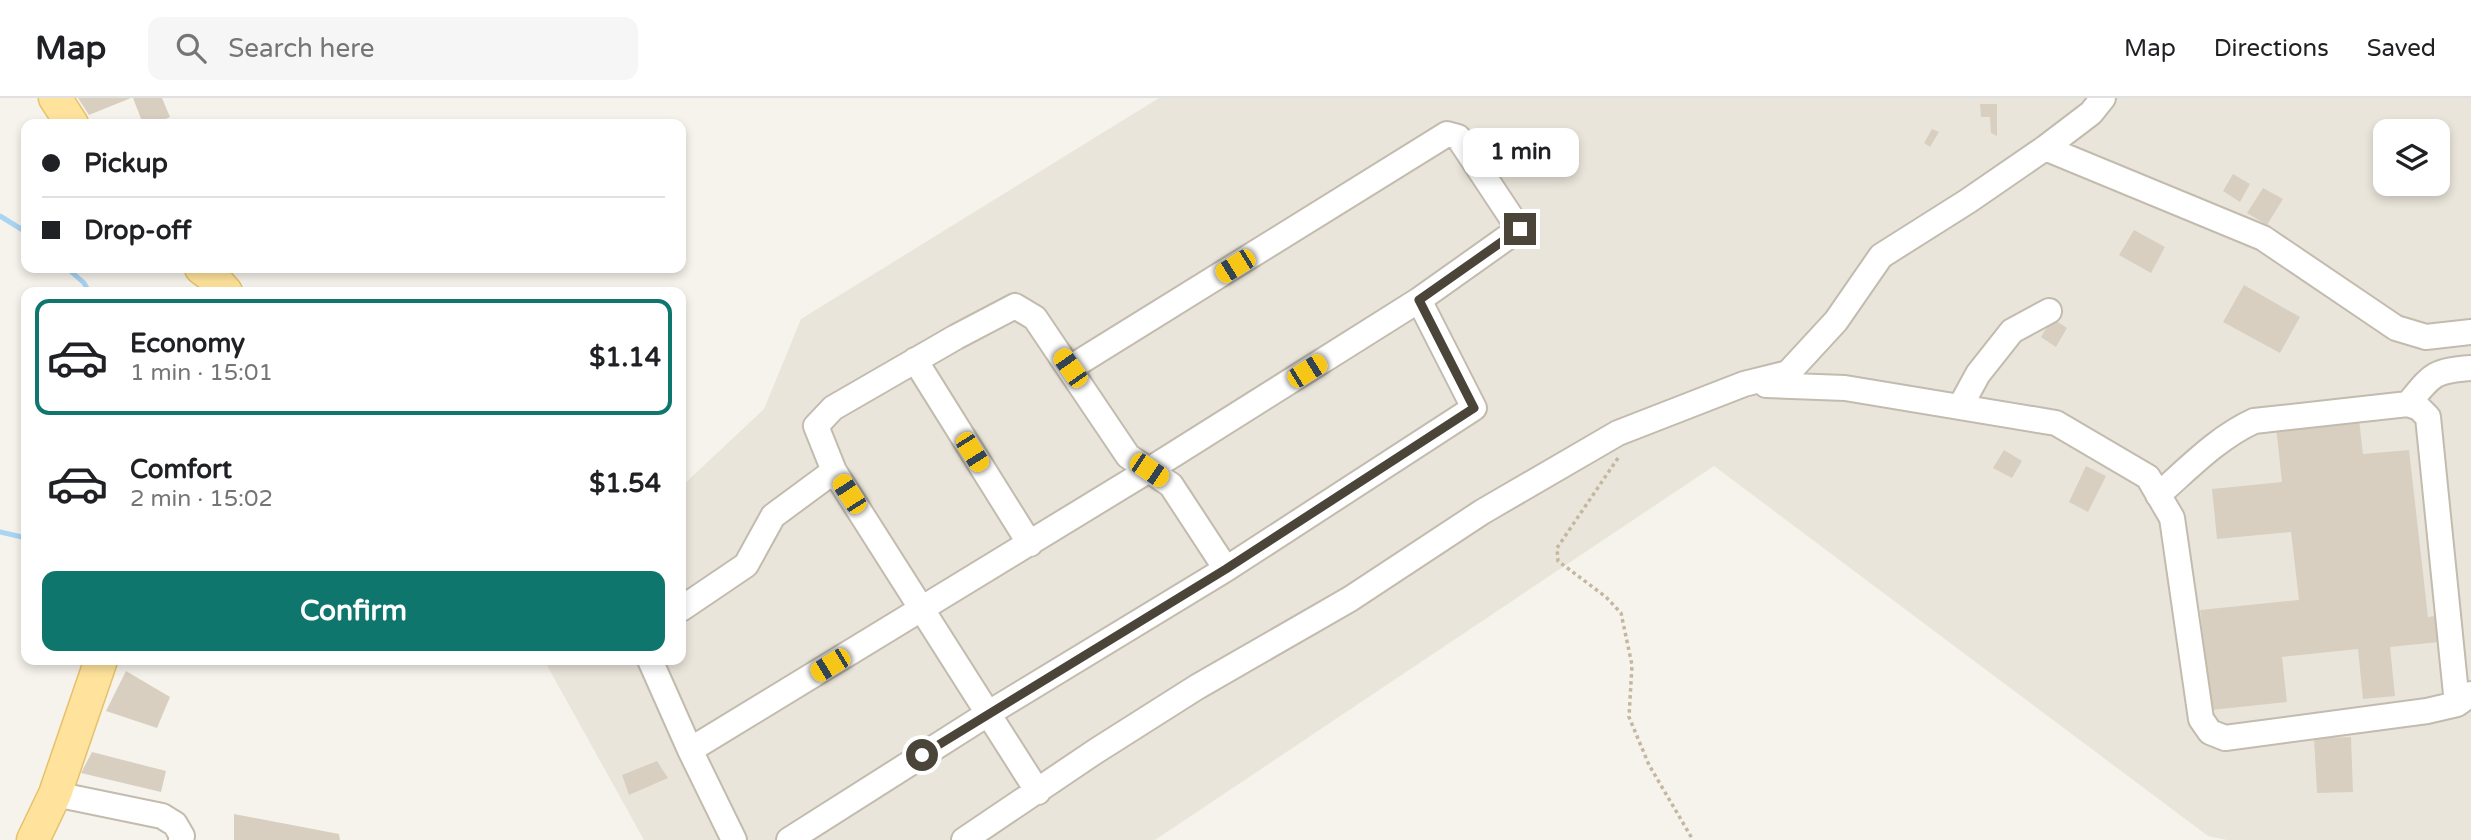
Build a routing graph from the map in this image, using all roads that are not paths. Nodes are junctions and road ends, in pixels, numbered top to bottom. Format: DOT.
graph roads {
  1 [pos="55,98"];
  2 [pos="2103,98"];
  3 [pos="69,119"];
  4 [pos="2045,148"];
  5 [pos="208,273"];
  6 [pos="222,287"];
  7 [pos="1419,300"];
  8 [pos="2049,311"];
  9 [pos="2471,332"];
  10 [pos="915,360"];
  11 [pos="1070,368"];
  12 [pos="2471,368"];
  13 [pos="1744,384"];
  14 [pos="2408,404"];
  15 [pos="1960,407"];
  16 [pos="1149,470"];
  17 [pos="834,471"];
  18 [pos="2158,495"];
  19 [pos="1030,544"];
  20 [pos="1226,569"];
  21 [pos="686,606"];
  22 [pos="923,608"];
  23 [pos="99,665"];
  24 [pos="652,665"];
  25 [pos="2464,699"];
  26 [pos="989,713"];
  27 [pos="690,750"];
  28 [pos="1038,792"];
  29 [pos="55,794"];
  30 [pos="33,840"];
  31 [pos="181,840"];
  32 [pos="734,840"];
  33 [pos="789,840"];
  34 [pos="964,840"];
  1 -- 3 [label="main road"];
  2 -- 4 [label="street"];
  4 -- 9 [label="street"];
  4 -- 13 [label="street"];
  5 -- 6 [label="main road"];
  7 -- 11 [label="street"];
  7 -- 16 [label="street"];
  7 -- 20 [label="street"];
  8 -- 15 [label="street"];
  10 -- 11 [label="street"];
  10 -- 17 [label="street"];
  10 -- 19 [label="street"];
  11 -- 16 [label="street"];
  12 -- 14 [label="street"];
  13 -- 15 [label="street"];
  13 -- 28 [label="street"];
  14 -- 18 [label="street"];
  14 -- 25 [label="street"];
  15 -- 18 [label="street"];
  16 -- 19 [label="street"];
  16 -- 20 [label="street"];
  17 -- 21 [label="street"];
  17 -- 22 [label="street"];
  18 -- 25 [label="street"];
  19 -- 22 [label="street"];
  20 -- 26 [label="street"];
  22 -- 26 [label="street"];
  22 -- 27 [label="street"];
  23 -- 29 [label="main road"];
  24 -- 27 [label="street"];
  26 -- 28 [label="street"];
  26 -- 33 [label="street"];
  27 -- 32 [label="street"];
  28 -- 34 [label="street"];
  29 -- 30 [label="main road"];
  29 -- 31 [label="street"];
}
